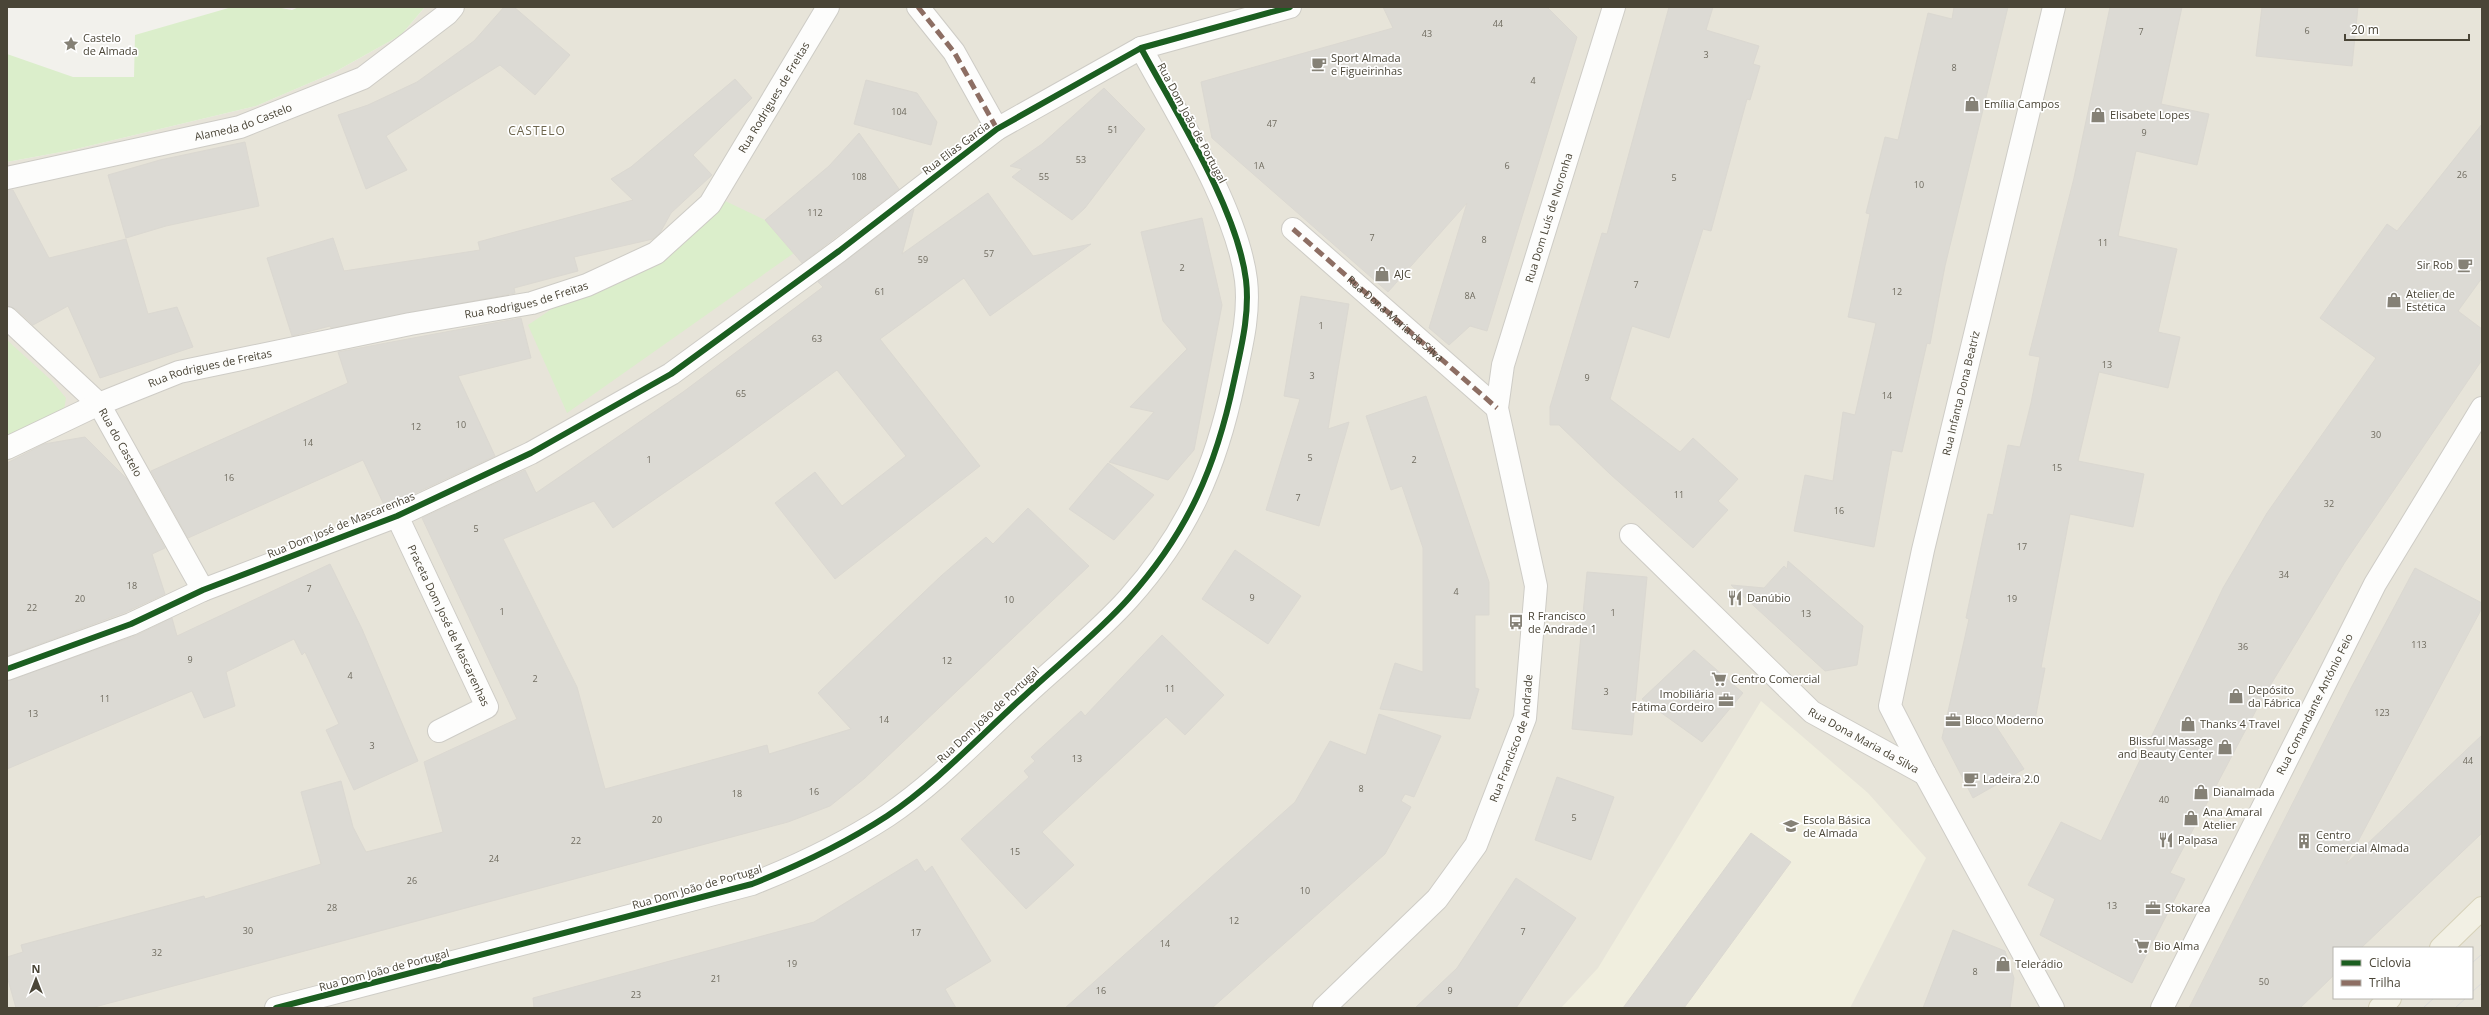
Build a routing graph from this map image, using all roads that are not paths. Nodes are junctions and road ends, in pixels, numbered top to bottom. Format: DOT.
graph roads {
  1 [pos="453,7"];
  2 [pos="828,7"];
  3 [pos="918,7"];
  4 [pos="1290,7"];
  5 [pos="1614,7"];
  6 [pos="2054,7"];
  7 [pos="1141,48"];
  8 [pos="997,129"];
  9 [pos="7,178"];
  10 [pos="1293,229"];
  11 [pos="7,318"];
  12 [pos="671,374"];
  13 [pos="99,404"];
  14 [pos="1497,408"];
  15 [pos="2482,408"];
  16 [pos="7,448"];
  17 [pos="397,516"];
  18 [pos="1631,535"];
  19 [pos="203,590"];
  20 [pos="7,669"];
  21 [pos="438,731"];
  22 [pos="1925,774"];
  23 [pos="2482,908"];
  24 [pos="2442,947"];
  25 [pos="2389,999"];
  26 [pos="276,1008"];
  27 [pos="1324,1008"];
  28 [pos="2053,1008"];
  29 [pos="2162,1008"];
  30 [pos="2380,1008"];
  1 -- 9 [label="street, Alameda do Castelo"];
  2 -- 13 [label="street, Rua Rodrigues de Freitas"];
  3 -- 8 [label="street"];
  4 -- 7 [label="street, Rua Elias Garcia"];
  5 -- 14 [label="street, Rua Dom Luís de Noronha"];
  6 -- 22 [label="street, Rua Infanta Dona Beatriz"];
  7 -- 8 [label="street, Rua Elias Garcia"];
  7 -- 26 [label="street, Rua Dom João de Portugal"];
  8 -- 12 [label="street, Rua Elias Garcia"];
  10 -- 14 [label="street, Rua Dona Maria da Silva"];
  11 -- 13 [label="street, Rua do Castelo"];
  12 -- 17 [label="street, Rua Dom José de Mascarenhas"];
  13 -- 16 [label="street, Rua Rodrigues de Freitas"];
  13 -- 19 [label="street, Rua do Castelo"];
  14 -- 27 [label="street, Rua Francisco de Andrade"];
  15 -- 29 [label="street, Rua Comandante António Feio"];
  17 -- 19 [label="street, Rua Dom José de Mascarenhas"];
  17 -- 21 [label="street, Praceta Dom José de Mascarenhas"];
  18 -- 22 [label="street, Rua Dona Maria da Silva"];
  19 -- 20 [label="street, Rua Dom José de Mascarenhas"];
  22 -- 28 [label="street, Rua Dona Maria da Silva"];
  23 -- 24 [label="main road"];
  25 -- 30 [label="main road"];
}
